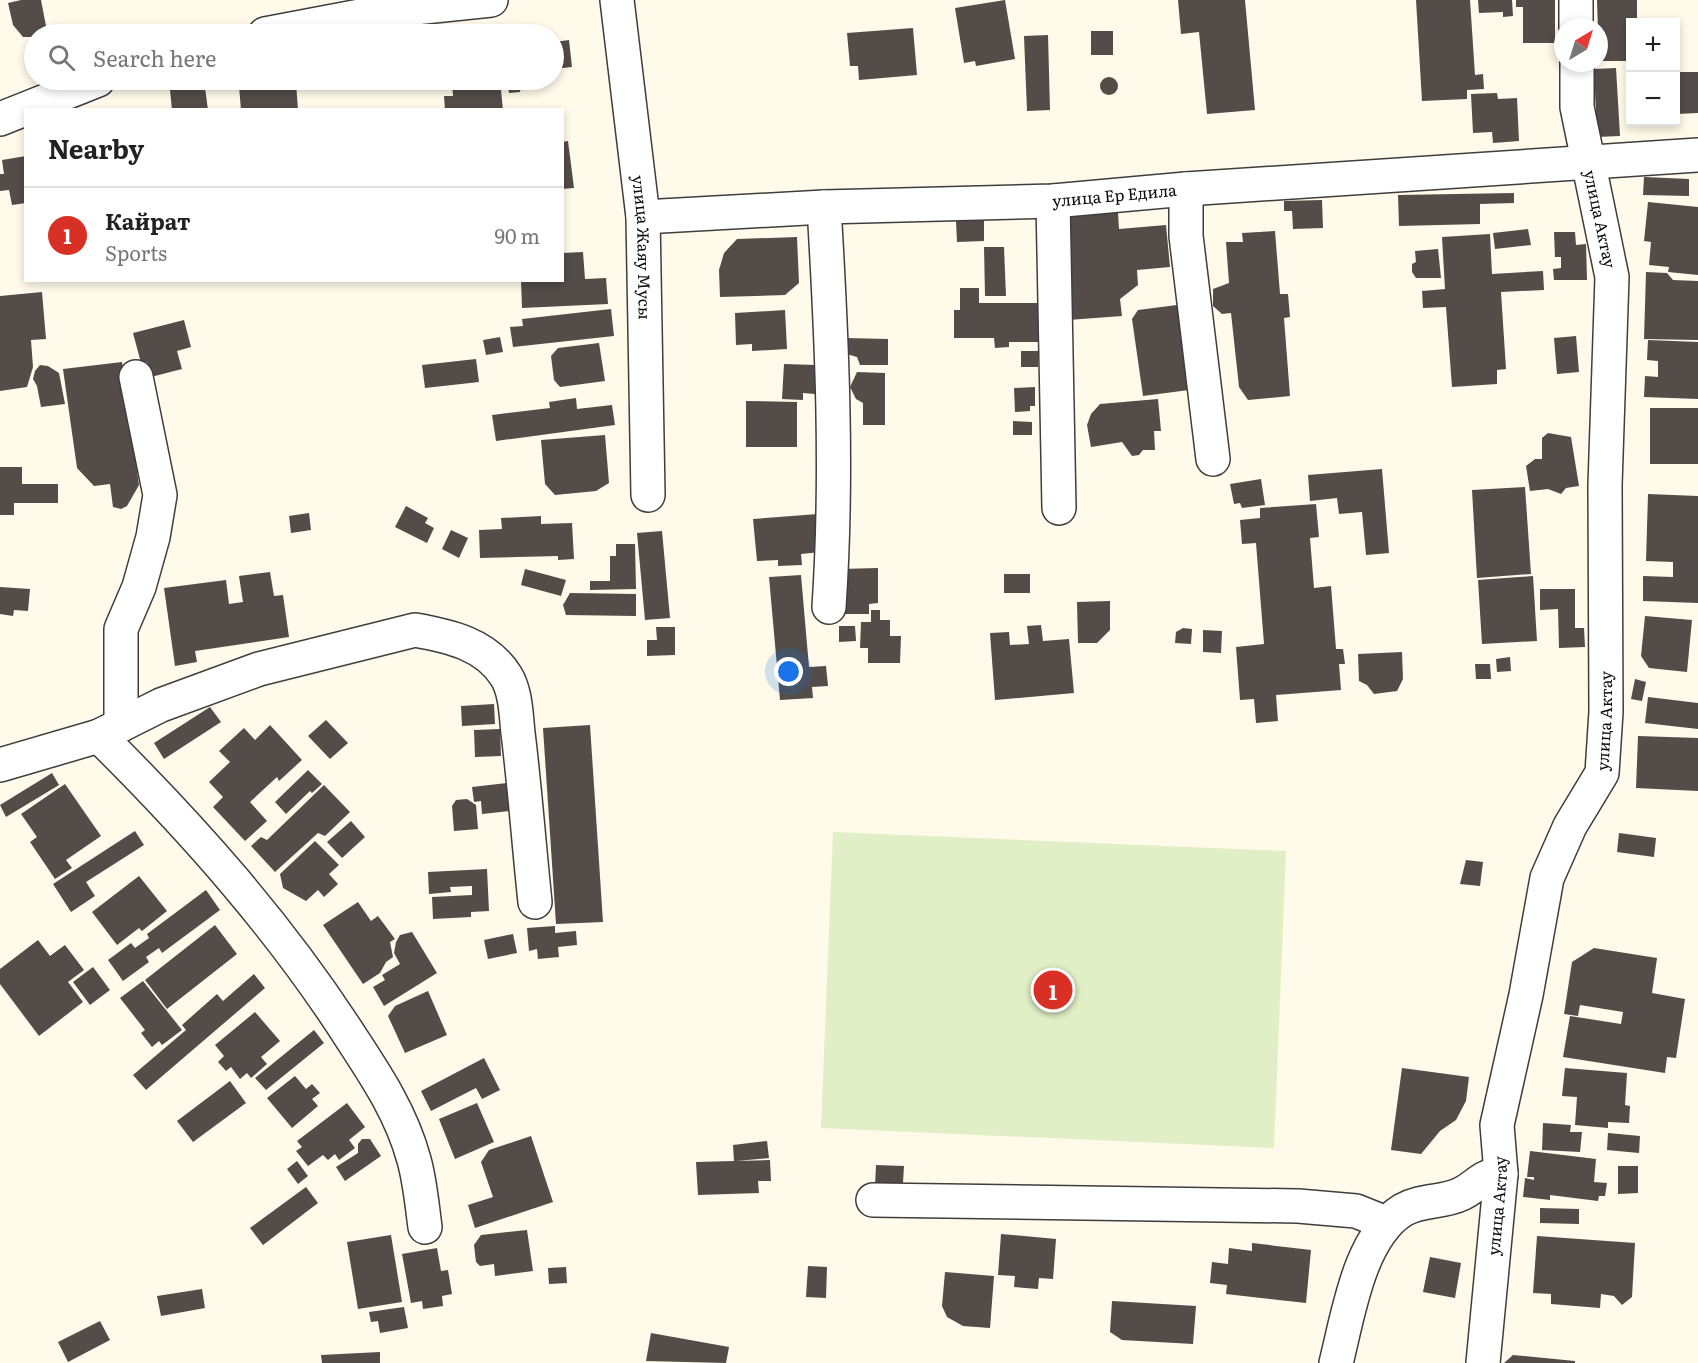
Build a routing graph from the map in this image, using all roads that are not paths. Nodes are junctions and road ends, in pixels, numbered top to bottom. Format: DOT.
graph roads {
  1 [pos="491,0"];
  2 [pos="617,0"];
  3 [pos="1576,0"];
  4 [pos="385,5"];
  5 [pos="1576,18"];
  6 [pos="306,24"];
  7 [pos="1577,72"];
  8 [pos="73,90"];
  9 [pos="28,108"];
  10 [pos="24,109"];
  11 [pos="0,119"];
  12 [pos="1698,155"];
  13 [pos="1587,161"];
  14 [pos="1186,189"];
  15 [pos="1053,201"];
  16 [pos="824,207"];
  17 [pos="643,217"];
  18 [pos="136,377"];
  19 [pos="1213,459"];
  20 [pos="648,495"];
  21 [pos="1059,508"];
  22 [pos="829,607"];
  23 [pos="110,730"];
  24 [pos="0,765"];
  25 [pos="535,902"];
  26 [pos="1501,1174"];
  27 [pos="873,1200"];
  28 [pos="1386,1223"];
  29 [pos="425,1227"];
  30 [pos="1336,1363"];
  31 [pos="1483,1363"];
  1 -- 4 [label="street"];
  2 -- 17 [label="street, улица Жаяу Мусы"];
  3 -- 5 [label="street"];
  4 -- 6 [label="street"];
  7 -- 13 [label="street, улица Актау"];
  8 -- 9 [label="street"];
  10 -- 11 [label="street"];
  12 -- 13 [label="street, улица Ер Едила"];
  13 -- 14 [label="street, улица Ер Едила"];
  13 -- 26 [label="street, улица Актау"];
  14 -- 15 [label="street, улица Ер Едила"];
  14 -- 19 [label="street"];
  15 -- 16 [label="street, улица Ер Едила"];
  15 -- 21 [label="street"];
  16 -- 17 [label="street, улица Ер Едила"];
  16 -- 22 [label="street"];
  17 -- 20 [label="street, улица Жаяу Мусы"];
  18 -- 23 [label="street"];
  23 -- 24 [label="street"];
  23 -- 25 [label="street"];
  23 -- 29 [label="street"];
  26 -- 28 [label="street"];
  26 -- 31 [label="street, улица Актау"];
  27 -- 28 [label="street"];
  28 -- 30 [label="street"];
}
